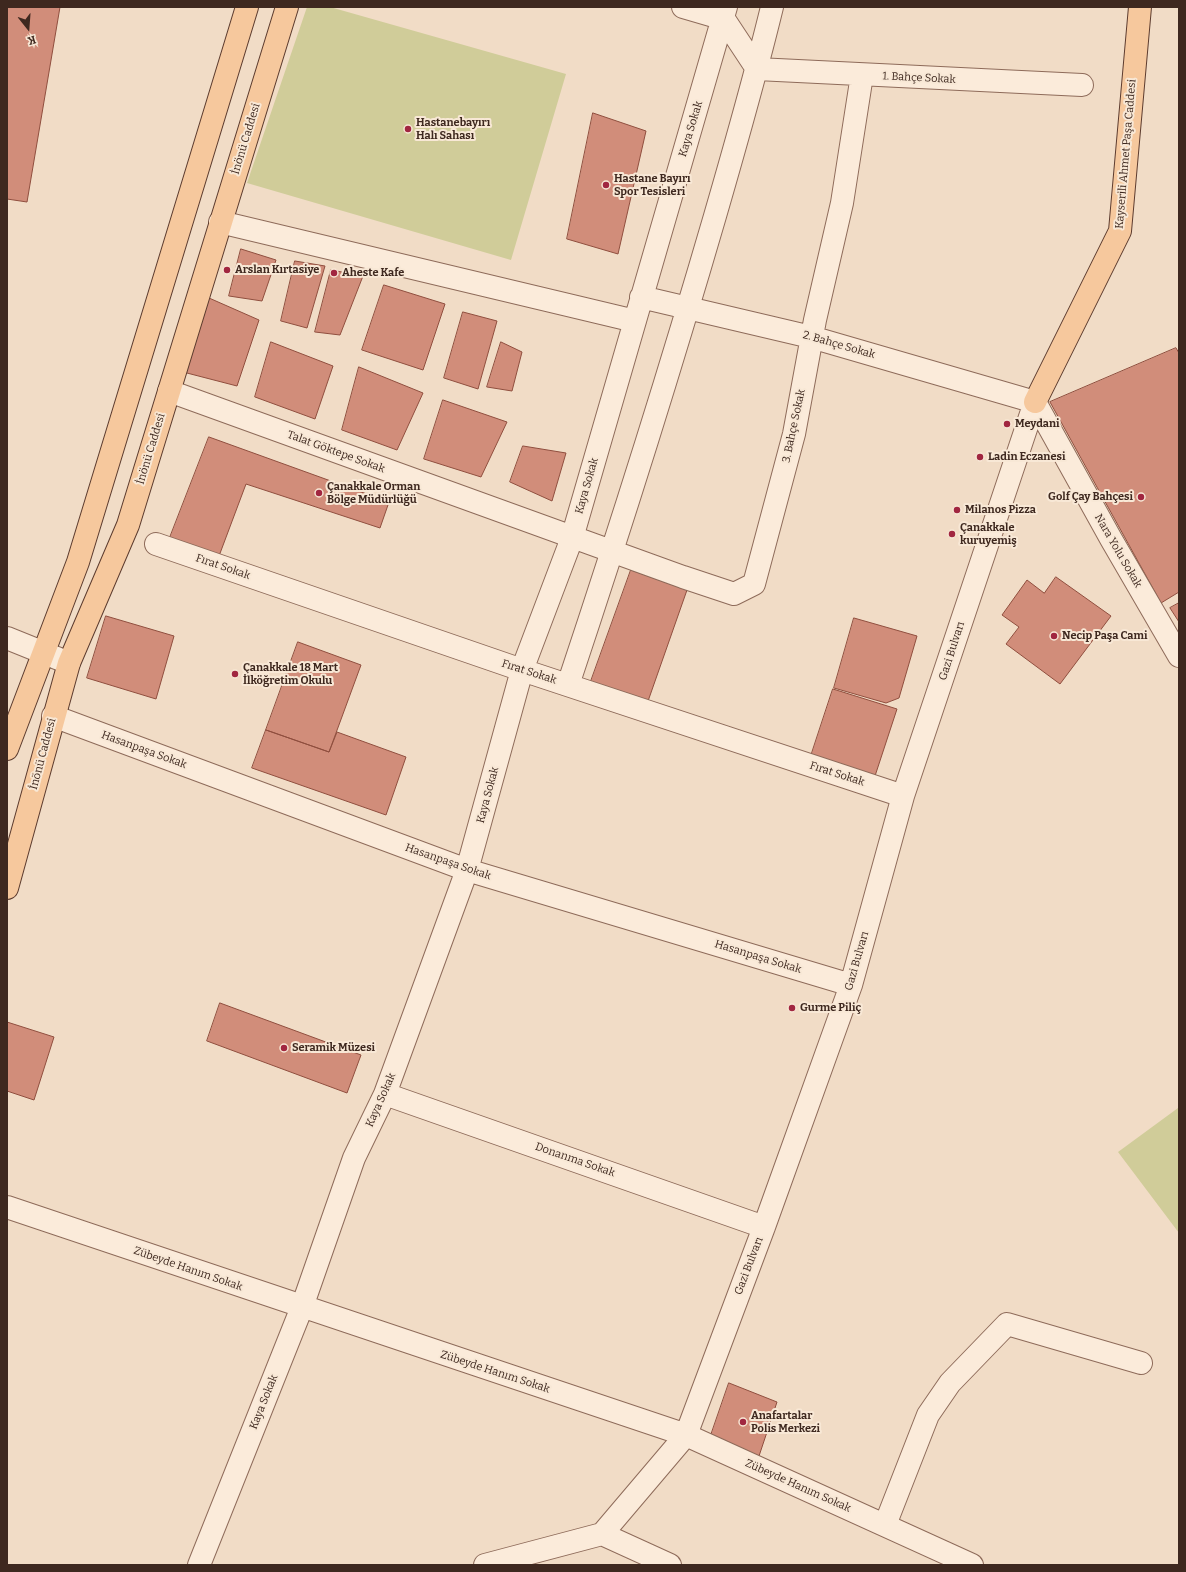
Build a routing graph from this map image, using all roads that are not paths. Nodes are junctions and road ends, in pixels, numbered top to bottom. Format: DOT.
graph roads {
  1 [pos="247,7"];
  2 [pos="287,7"];
  3 [pos="684,7"];
  4 [pos="772,7"];
  5 [pos="1140,7"];
  6 [pos="725,13"];
  7 [pos="757,69"];
  8 [pos="862,75"];
  9 [pos="1082,85"];
  10 [pos="220,222"];
  11 [pos="641,297"];
  12 [pos="688,308"];
  13 [pos="635,321"];
  14 [pos="812,337"];
  15 [pos="169,392"];
  16 [pos="1035,402"];
  17 [pos="572,538"];
  18 [pos="156,544"];
  19 [pos="612,553"];
  20 [pos="7,638"];
  21 [pos="43,652"];
  22 [pos="1179,656"];
  23 [pos="69,663"];
  24 [pos="522,670"];
  25 [pos="568,685"];
  26 [pos="53,716"];
  27 [pos="7,749"];
  28 [pos="903,796"];
  29 [pos="467,870"];
  30 [pos="7,888"];
  31 [pos="851,984"];
  32 [pos="385,1094"];
  33 [pos="7,1207"];
  34 [pos="764,1227"];
  35 [pos="302,1307"];
  36 [pos="1141,1363"];
  37 [pos="686,1435"];
  38 [pos="885,1525"];
  39 [pos="602,1534"];
  40 [pos="200,1565"];
  41 [pos="485,1565"];
  42 [pos="670,1565"];
  43 [pos="972,1565"];
  1 -- 21 [label="main road"];
  2 -- 10 [label="main road, İnönü Caddesi"];
  3 -- 6 [label="street"];
  4 -- 7 [label="street"];
  5 -- 16 [label="main road, Kayserili Ahmet Paşa Caddesi"];
  6 -- 7 [label="street"];
  6 -- 11 [label="street, Kaya Sokak"];
  7 -- 8 [label="street, 1. Bahçe Sokak"];
  7 -- 12 [label="street"];
  8 -- 9 [label="street, 1. Bahçe Sokak"];
  8 -- 14 [label="street, 3. Bahçe Sokak"];
  10 -- 13 [label="street"];
  10 -- 15 [label="main road, İnönü Caddesi"];
  11 -- 12 [label="street, 2. Bahçe Sokak"];
  11 -- 13 [label="street, Kaya Sokak"];
  12 -- 14 [label="street, 2. Bahçe Sokak"];
  12 -- 19 [label="street"];
  13 -- 17 [label="street, Kaya Sokak"];
  14 -- 16 [label="street, 2. Bahçe Sokak"];
  14 -- 19 [label="street, 3. Bahçe Sokak"];
  15 -- 17 [label="street, Talat Göktepe Sokak"];
  15 -- 23 [label="main road, İnönü Caddesi"];
  16 -- 22 [label="street, Nara Yolu Sokak"];
  16 -- 28 [label="street, Gazi Bulvarı"];
  17 -- 19 [label="street, 3. Bahçe Sokak"];
  17 -- 24 [label="street, Kaya Sokak"];
  18 -- 24 [label="street, Fırat Sokak"];
  19 -- 25 [label="street"];
  20 -- 21 [label="street"];
  21 -- 23 [label="street"];
  21 -- 27 [label="main road"];
  23 -- 26 [label="main road, İnönü Caddesi"];
  24 -- 25 [label="street, Fırat Sokak"];
  24 -- 29 [label="street, Kaya Sokak"];
  25 -- 28 [label="street, Fırat Sokak"];
  26 -- 29 [label="street, Hasanpaşa Sokak"];
  26 -- 30 [label="main road, İnönü Caddesi"];
  28 -- 31 [label="street, Gazi Bulvarı"];
  29 -- 31 [label="street, Hasanpaşa Sokak"];
  29 -- 32 [label="street, Kaya Sokak"];
  31 -- 34 [label="street, Gazi Bulvarı"];
  32 -- 34 [label="street, Donanma Sokak"];
  32 -- 35 [label="street, Kaya Sokak"];
  33 -- 35 [label="street, Zübeyde Hanım Sokak"];
  34 -- 37 [label="street, Gazi Bulvarı"];
  35 -- 37 [label="street, Zübeyde Hanım Sokak"];
  35 -- 40 [label="street, Kaya Sokak"];
  36 -- 38 [label="street"];
  37 -- 38 [label="street, Zübeyde Hanım Sokak"];
  37 -- 39 [label="street, Gazi Bulvarı"];
  38 -- 43 [label="street, Zübeyde Hanım Sokak"];
  39 -- 41 [label="street"];
  39 -- 42 [label="street"];
}
